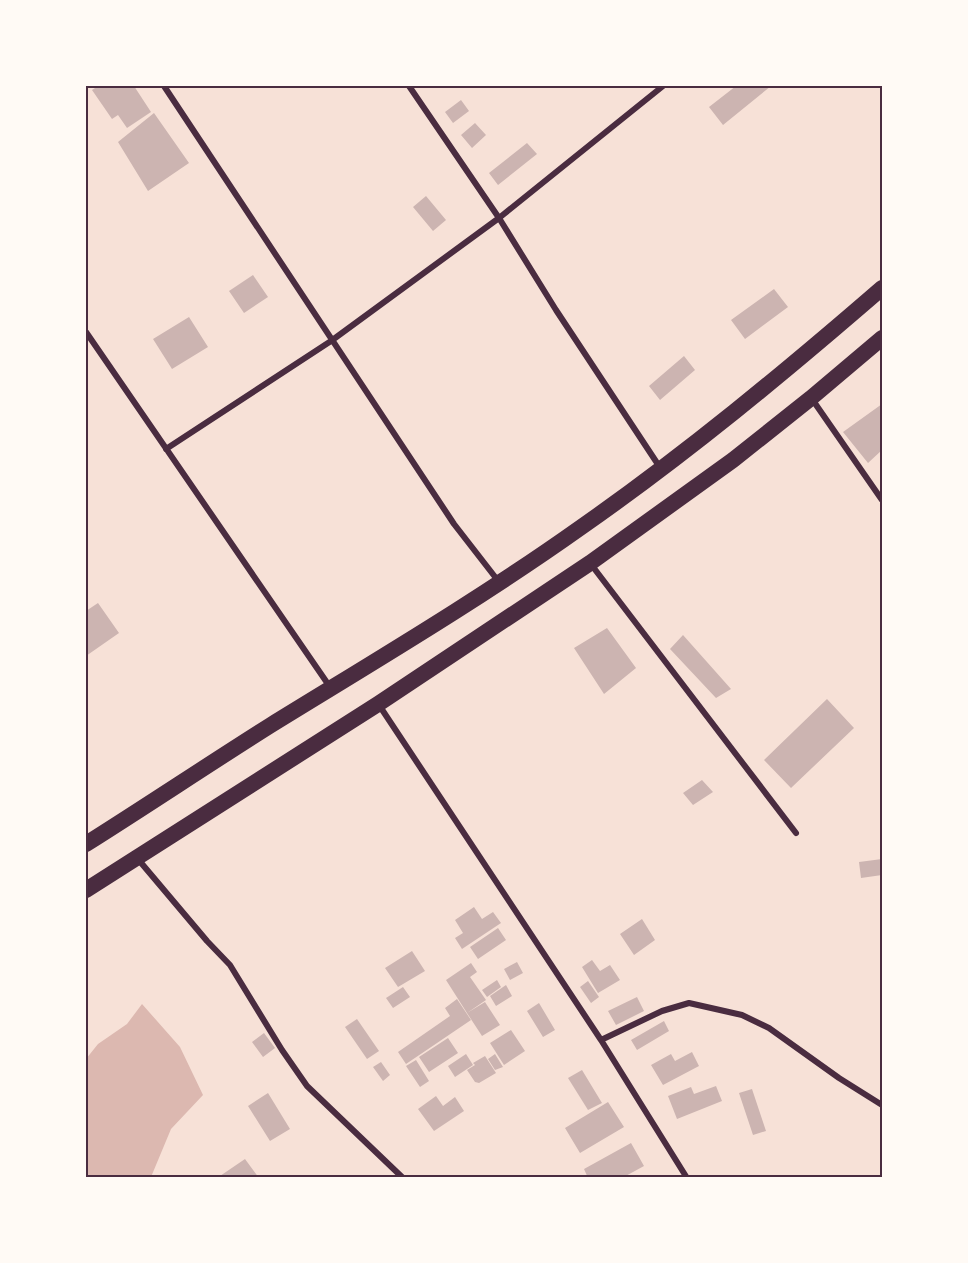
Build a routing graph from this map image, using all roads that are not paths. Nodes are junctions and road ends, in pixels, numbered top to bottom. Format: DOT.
graph roads {
  1 [pos="164,86"];
  2 [pos="409,86"];
  3 [pos="663,86"];
  4 [pos="499,218"];
  5 [pos="882,288"];
  6 [pos="86,332"];
  7 [pos="882,338"];
  8 [pos="332,341"];
  9 [pos="811,398"];
  10 [pos="166,449"];
  11 [pos="661,469"];
  12 [pos="882,500"];
  13 [pos="590,562"];
  14 [pos="500,583"];
  15 [pos="332,689"];
  16 [pos="378,704"];
  17 [pos="796,832"];
  18 [pos="86,844"];
  19 [pos="137,857"];
  20 [pos="86,890"];
  21 [pos="601,1040"];
  22 [pos="882,1105"];
  23 [pos="404,1178"];
  24 [pos="687,1178"];
  1 -- 8 [label="street"];
  2 -- 4 [label="street"];
  3 -- 4 [label="street"];
  4 -- 8 [label="street"];
  4 -- 11 [label="street"];
  5 -- 11 [label="highway"];
  6 -- 10 [label="street"];
  7 -- 9 [label="highway"];
  8 -- 10 [label="street"];
  8 -- 14 [label="street"];
  9 -- 12 [label="street"];
  9 -- 13 [label="highway"];
  10 -- 15 [label="street"];
  11 -- 14 [label="highway"];
  13 -- 16 [label="highway"];
  13 -- 17 [label="street"];
  14 -- 15 [label="highway"];
  15 -- 18 [label="highway"];
  16 -- 19 [label="highway"];
  16 -- 21 [label="street"];
  19 -- 20 [label="highway"];
  19 -- 23 [label="street"];
  21 -- 22 [label="street"];
  21 -- 24 [label="street"];
}
